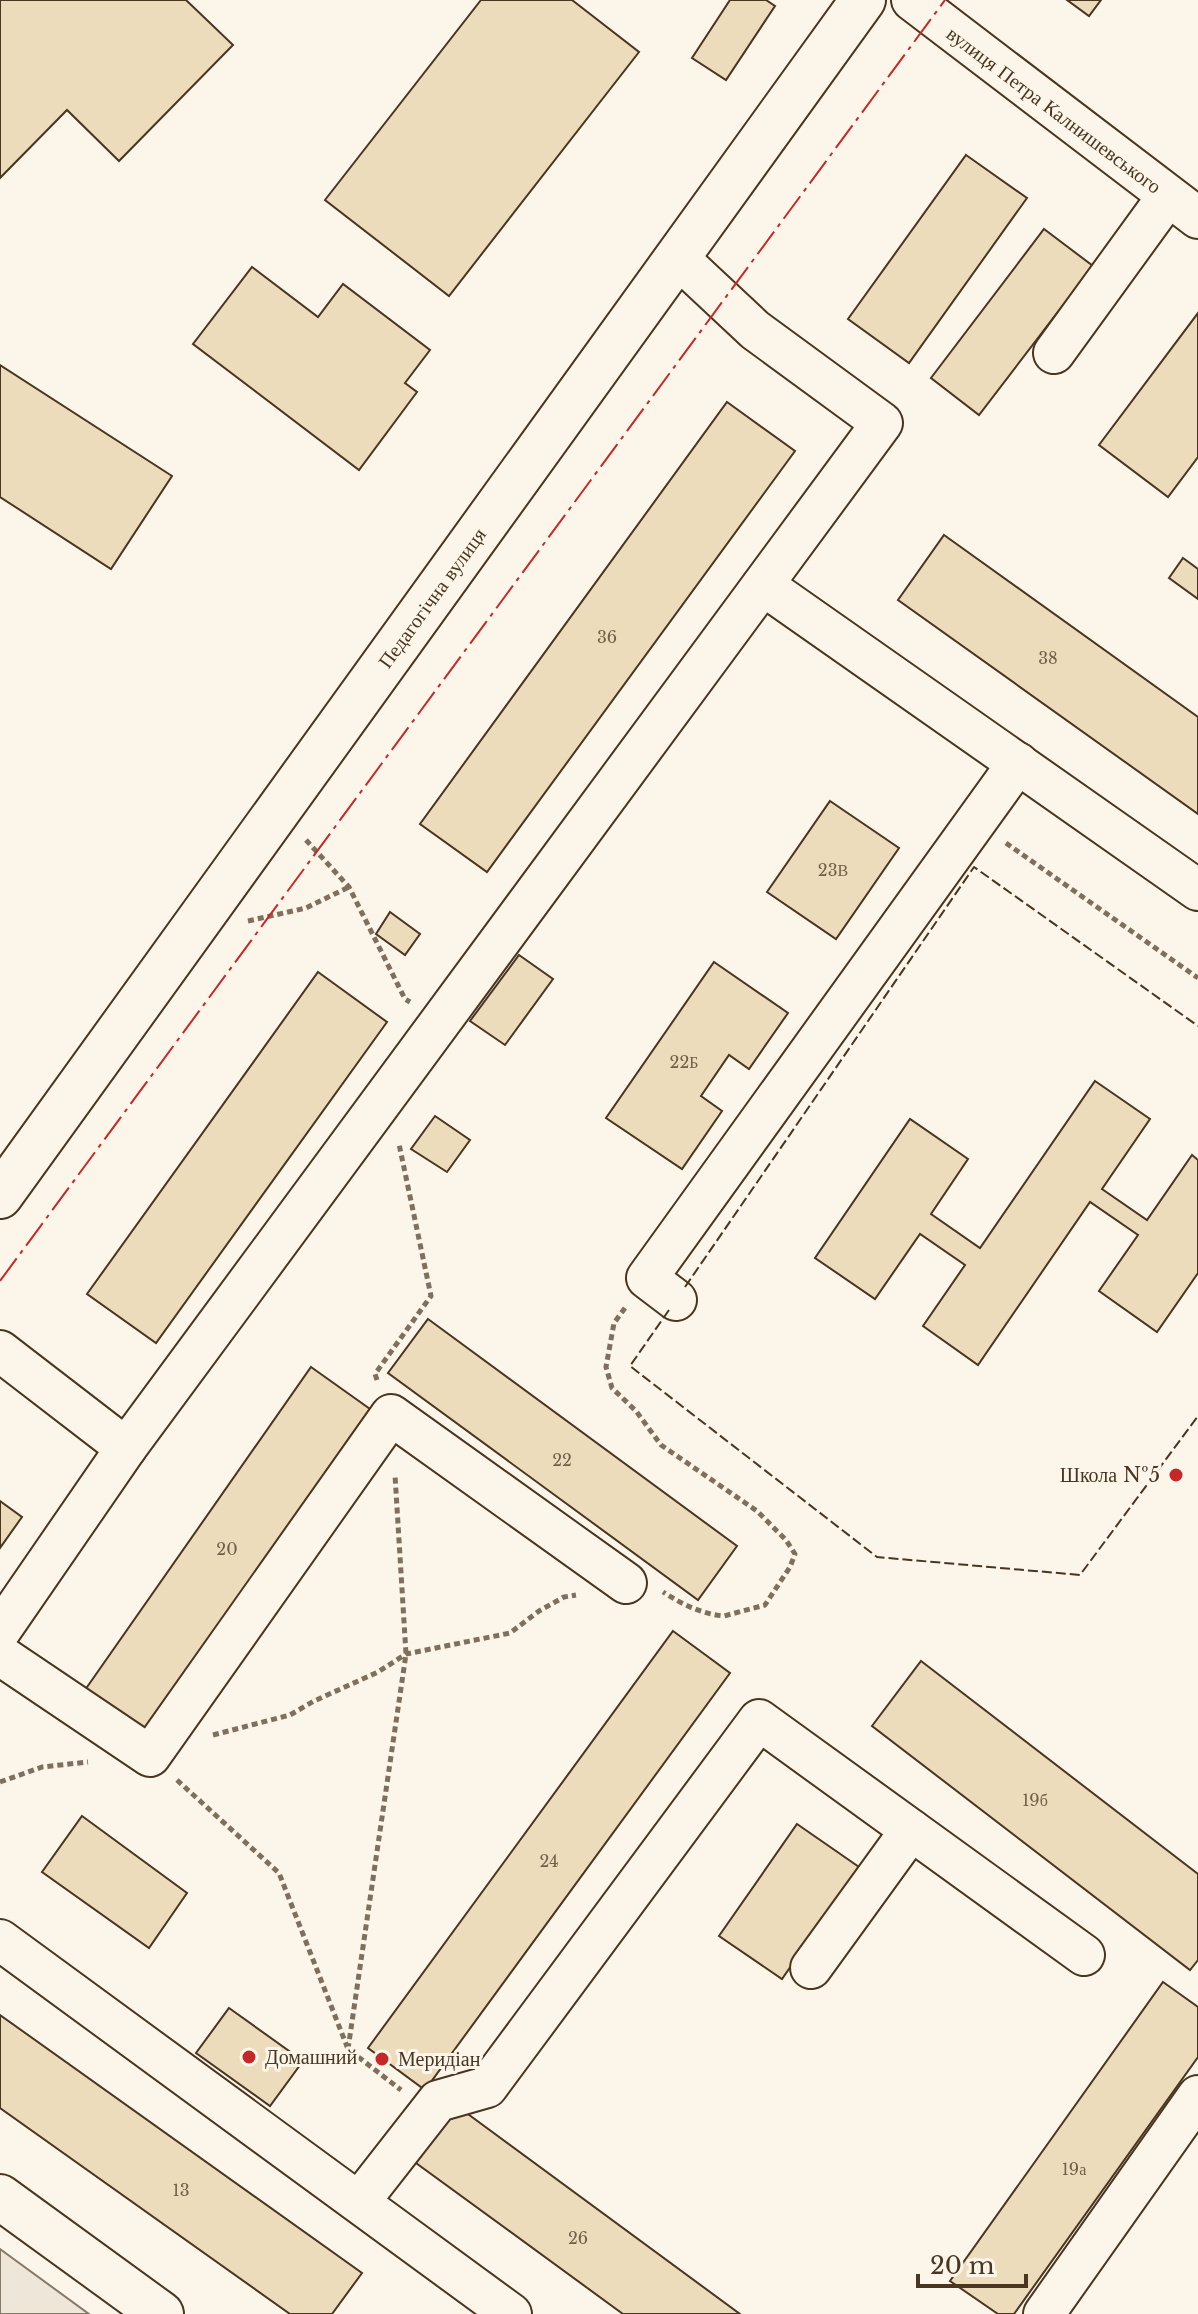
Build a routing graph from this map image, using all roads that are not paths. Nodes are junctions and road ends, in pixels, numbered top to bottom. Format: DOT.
graph roads {
  1 [pos="863,0"];
  2 [pos="912,0"];
  3 [pos="1183,207"];
  4 [pos="678,258"];
  5 [pos="1054,353"];
  6 [pos="763,585"];
  7 [pos="1018,763"];
  8 [pos="1198,890"];
  9 [pos="0,1196"];
  10 [pos="661,1289"];
  11 [pos="0,1351"];
  12 [pos="126,1448"];
  13 [pos="626,1583"];
  14 [pos="0,1631"];
  15 [pos="0,1655"];
  16 [pos="911,1830"];
  17 [pos="0,1940"];
  18 [pos="1084,1955"];
  19 [pos="811,1968"];
  20 [pos="1198,2096"];
  21 [pos="0,2197"];
  22 [pos="359,2202"];
  23 [pos="161,2314"];
  24 [pos="511,2314"];
  25 [pos="1044,2314"];
  1 -- 4 [label="main road, Педагогічна вулиця"];
  2 -- 3 [label="street, вулиця Петра Калнишевського"];
  3 -- 5 [label="street"];
  4 -- 6 [label="street"];
  4 -- 9 [label="main road, Педагогічна вулиця"];
  6 -- 7 [label="street"];
  6 -- 12 [label="street"];
  7 -- 8 [label="street"];
  7 -- 10 [label="street"];
  11 -- 12 [label="street"];
  12 -- 14 [label="street"];
  13 -- 15 [label="street"];
  16 -- 18 [label="street"];
  16 -- 19 [label="street"];
  16 -- 22 [label="street"];
  17 -- 22 [label="street"];
  20 -- 25 [label="street"];
  21 -- 23 [label="main road"];
  22 -- 24 [label="street"];
}
